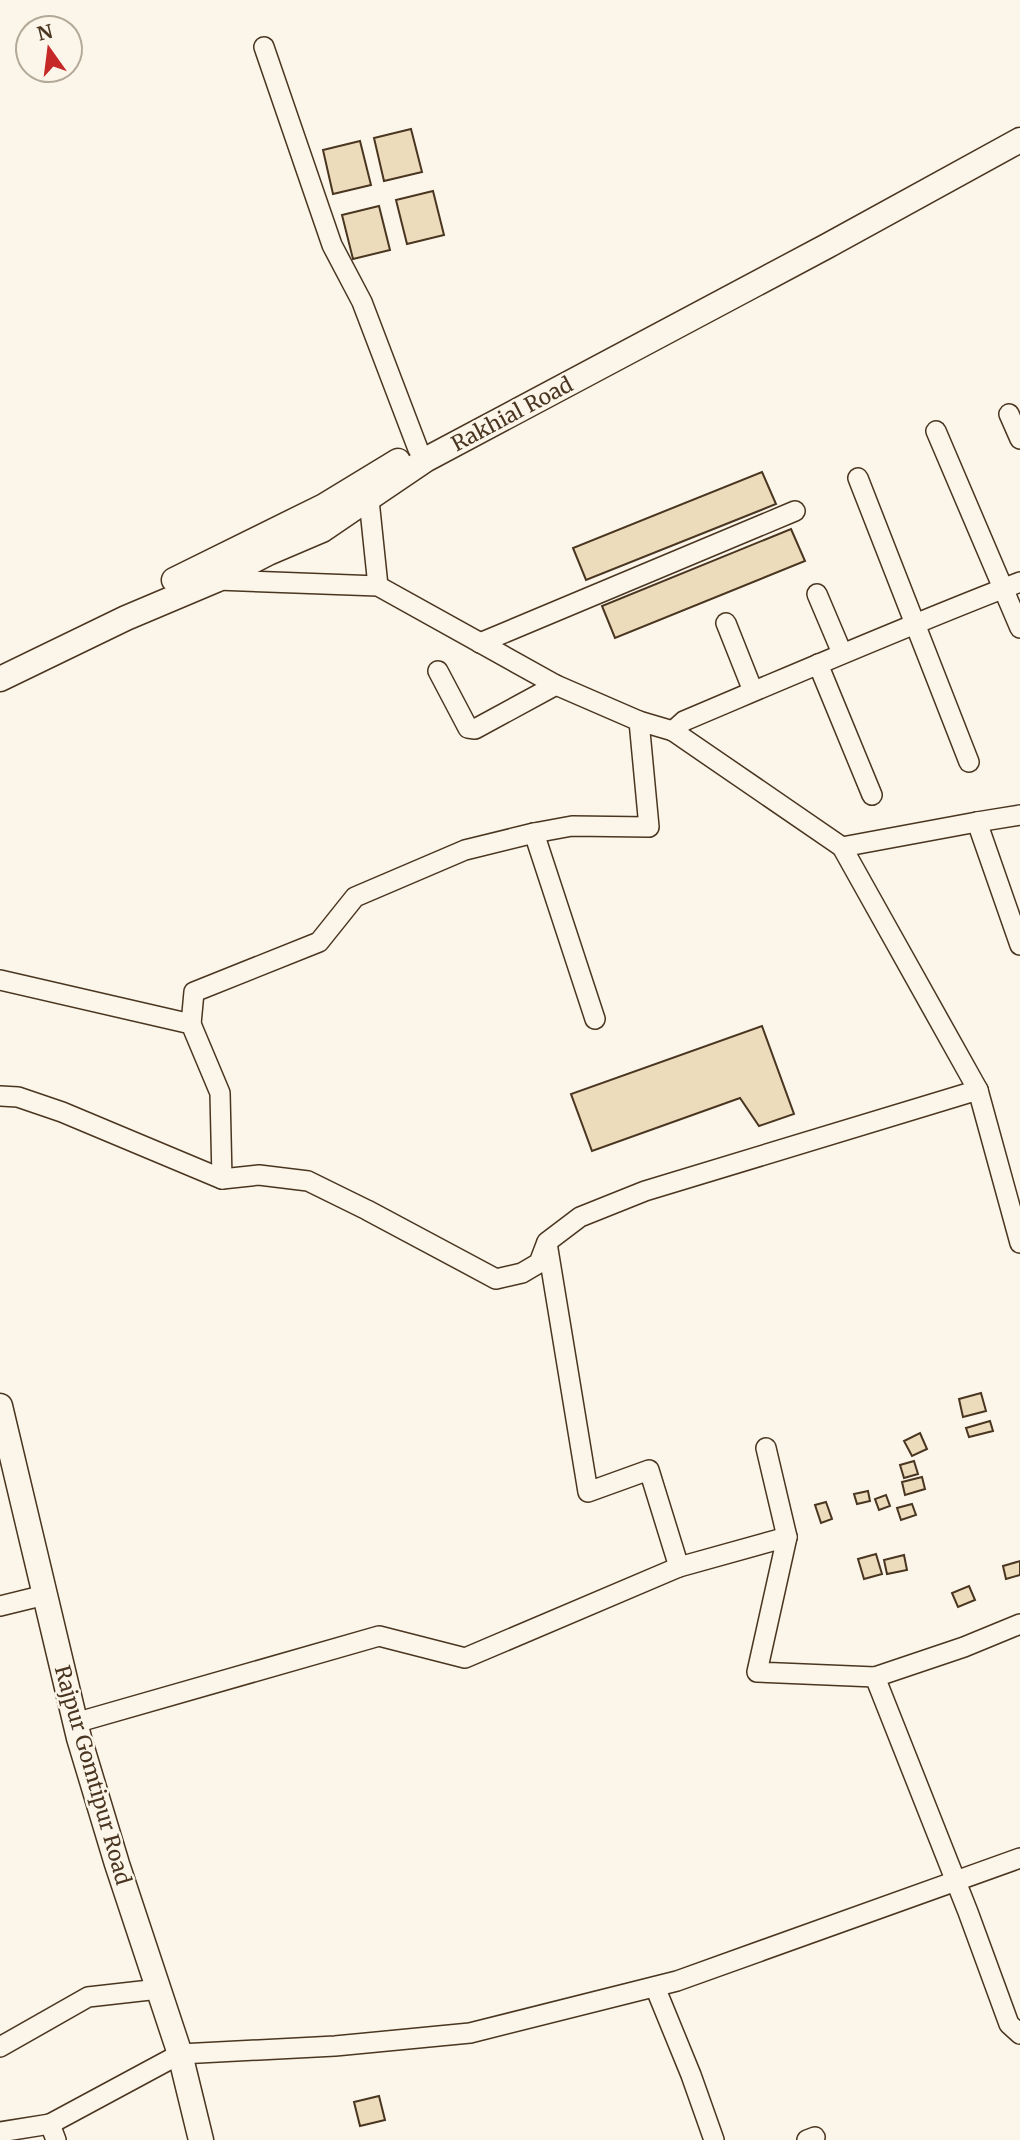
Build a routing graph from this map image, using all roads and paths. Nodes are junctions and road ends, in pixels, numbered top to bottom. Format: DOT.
graph roads {
  1 [pos="264,47"];
  2 [pos="1020,125"];
  3 [pos="1020,140"];
  4 [pos="1009,414"];
  5 [pos="936,430"];
  6 [pos="1020,439"];
  7 [pos="418,449"];
  8 [pos="858,478"];
  9 [pos="369,499"];
  10 [pos="795,511"];
  11 [pos="216,580"];
  12 [pos="378,586"];
  13 [pos="1011,586"];
  14 [pos="817,594"];
  15 [pos="915,622"];
  16 [pos="726,623"];
  17 [pos="1020,628"];
  18 [pos="480,643"];
  19 [pos="842,653"];
  20 [pos="817,664"];
  21 [pos="0,665"];
  22 [pos="438,671"];
  23 [pos="0,679"];
  24 [pos="556,685"];
  25 [pos="753,691"];
  26 [pos="639,721"];
  27 [pos="673,731"];
  28 [pos="969,762"];
  29 [pos="872,795"];
  30 [pos="1020,815"];
  31 [pos="977,822"];
  32 [pos="534,833"];
  33 [pos="842,847"];
  34 [pos="1020,945"];
  35 [pos="0,980"];
  36 [pos="594,1019"];
  37 [pos="191,1024"];
  38 [pos="978,1090"];
  39 [pos="0,1096"];
  40 [pos="222,1179"];
  41 [pos="547,1242"];
  42 [pos="1020,1243"];
  43 [pos="0,1405"];
  44 [pos="766,1448"];
  45 [pos="786,1538"];
  46 [pos="679,1567"];
  47 [pos="45,1595"];
  48 [pos="0,1606"];
  49 [pos="1020,1624"];
  50 [pos="875,1677"];
  51 [pos="75,1723"];
  52 [pos="1020,1858"];
  53 [pos="954,1881"];
  54 [pos="655,1987"];
  55 [pos="159,1989"];
  56 [pos="1020,2034"];
  57 [pos="0,2047"];
  58 [pos="180,2054"];
  59 [pos="0,2132"];
  60 [pos="53,2132"];
  61 [pos="201,2140"];
  62 [pos="714,2140"];
  1 -- 7 [label="street"];
  2 -- 7 [label="main road, Rakhial Road"];
  3 -- 9 [label="main road, Rakhial Road"];
  4 -- 6 [label="street"];
  5 -- 13 [label="street"];
  7 -- 21 [label="main road, Rakhial Road"];
  8 -- 15 [label="street"];
  9 -- 11 [label="main road, Rakhial Road"];
  9 -- 12 [label="street"];
  10 -- 18 [label="street"];
  11 -- 12 [label="street"];
  11 -- 23 [label="main road, Rakhial Road"];
  12 -- 18 [label="street"];
  13 -- 15 [label="street"];
  13 -- 17 [label="street"];
  14 -- 19 [label="street"];
  15 -- 19 [label="street"];
  15 -- 28 [label="street"];
  16 -- 25 [label="street"];
  18 -- 24 [label="street"];
  19 -- 20 [label="street"];
  20 -- 25 [label="street"];
  20 -- 29 [label="street"];
  22 -- 24 [label="street"];
  24 -- 26 [label="street"];
  25 -- 27 [label="street"];
  26 -- 27 [label="street"];
  26 -- 32 [label="street"];
  27 -- 33 [label="street"];
  30 -- 31 [label="street"];
  31 -- 33 [label="street"];
  31 -- 34 [label="street"];
  32 -- 36 [label="street"];
  32 -- 37 [label="street"];
  33 -- 38 [label="street"];
  35 -- 37 [label="street"];
  37 -- 40 [label="street"];
  38 -- 41 [label="street"];
  38 -- 42 [label="street"];
  39 -- 40 [label="street"];
  40 -- 41 [label="street"];
  41 -- 46 [label="street"];
  43 -- 47 [label="main road, Rajpur Gomtipur Road"];
  44 -- 45 [label="street"];
  45 -- 46 [label="street"];
  45 -- 50 [label="street"];
  46 -- 51 [label="street"];
  47 -- 48 [label="street"];
  47 -- 51 [label="main road, Rajpur Gomtipur Road"];
  49 -- 50 [label="street"];
  50 -- 53 [label="street"];
  51 -- 55 [label="main road, Rajpur Gomtipur Road"];
  52 -- 53 [label="street"];
  53 -- 54 [label="street"];
  53 -- 56 [label="street"];
  54 -- 58 [label="street"];
  54 -- 62 [label="street"];
  55 -- 57 [label="street"];
  55 -- 58 [label="main road, Rajpur Gomtipur Road"];
  58 -- 60 [label="street"];
  58 -- 61 [label="main road, Rajpur Gomtipur Road"];
  59 -- 60 [label="street"];
}
